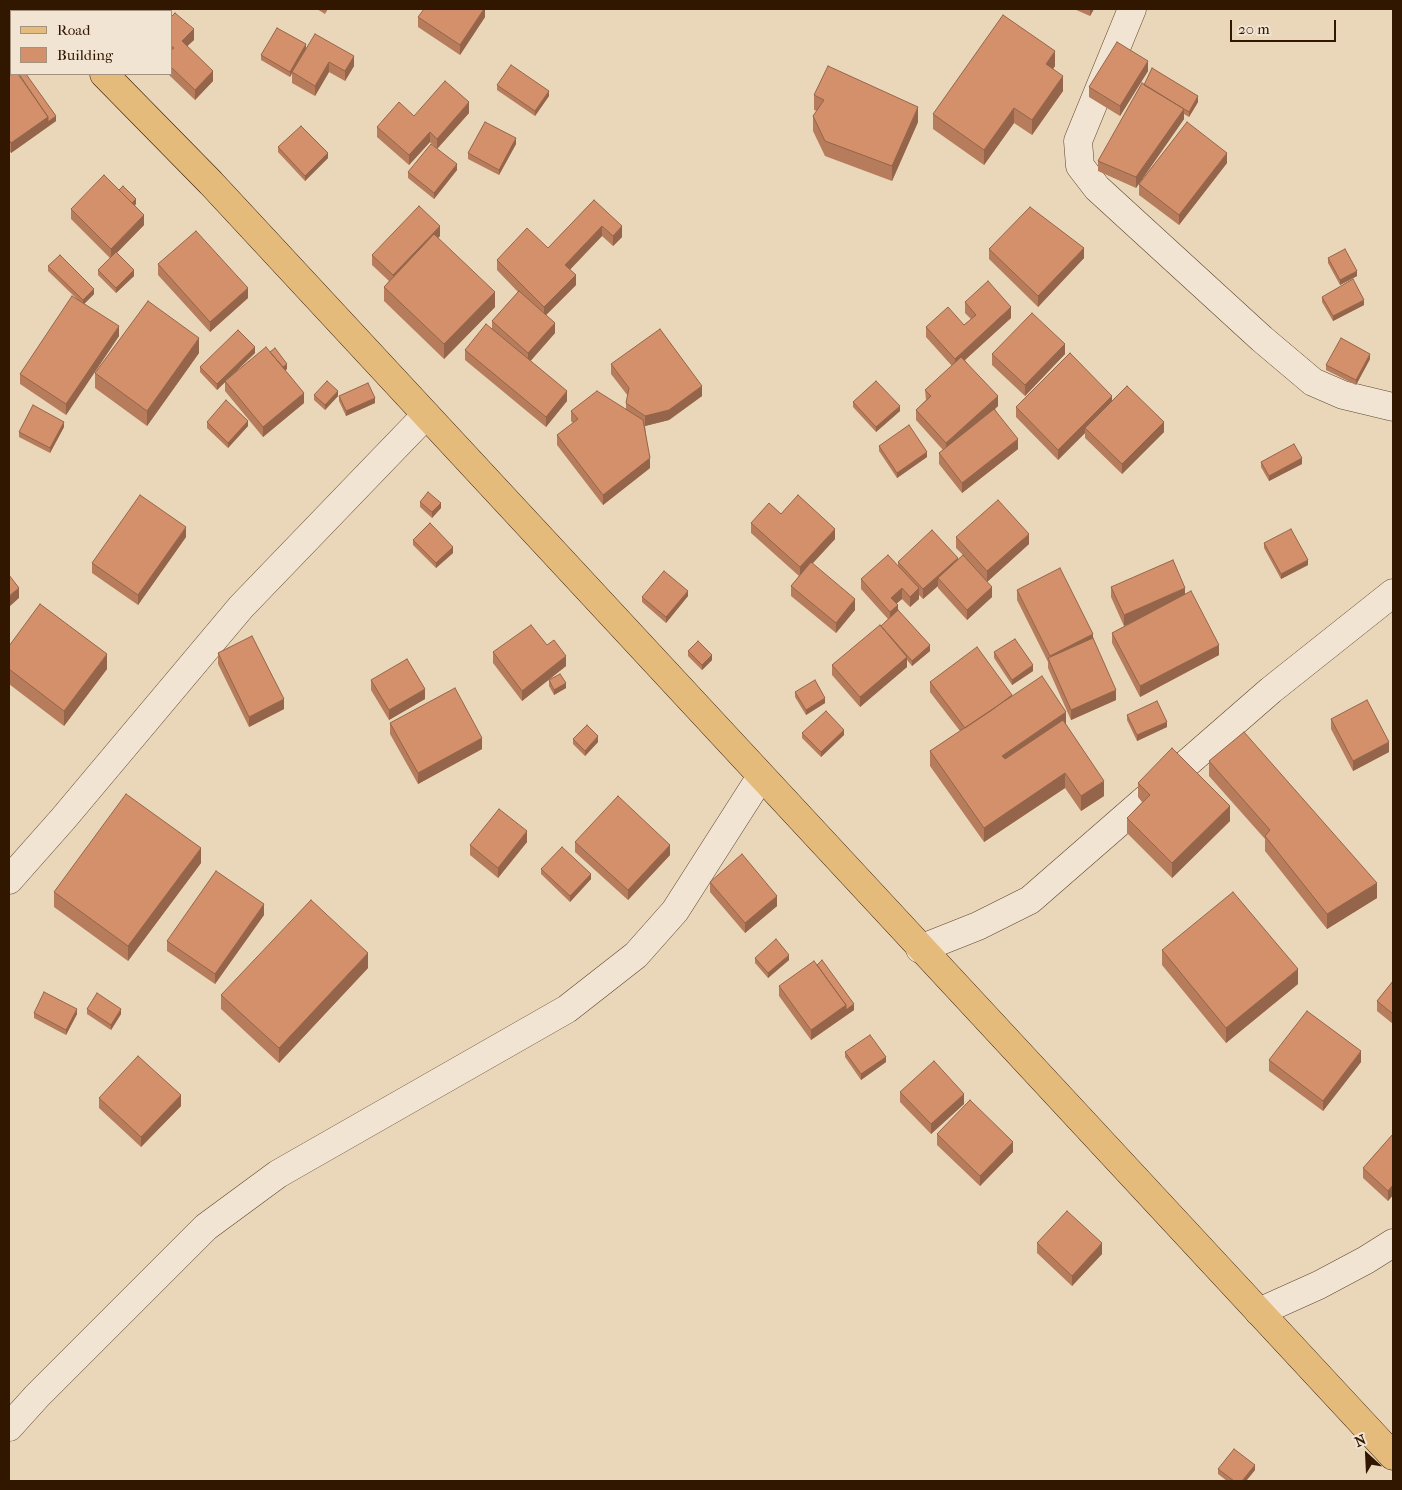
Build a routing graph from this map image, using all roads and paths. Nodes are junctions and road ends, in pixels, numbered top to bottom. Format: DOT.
graph roads {
  1 [pos="1132,9"];
  2 [pos="105,75"];
  3 [pos="1393,407"];
  4 [pos="426,415"];
  5 [pos="1393,593"];
  6 [pos="760,778"];
  7 [pos="9,880"];
  8 [pos="920,949"];
  9 [pos="1393,1242"];
  10 [pos="1259,1312"];
  11 [pos="9,1428"];
  12 [pos="1393,1456"];
  1 -- 3 [label="street"];
  2 -- 4 [label="main road"];
  4 -- 6 [label="main road"];
  4 -- 7 [label="street"];
  5 -- 8 [label="street"];
  6 -- 8 [label="main road"];
  6 -- 11 [label="street"];
  8 -- 10 [label="main road"];
  9 -- 10 [label="street"];
  10 -- 12 [label="main road"];
}
